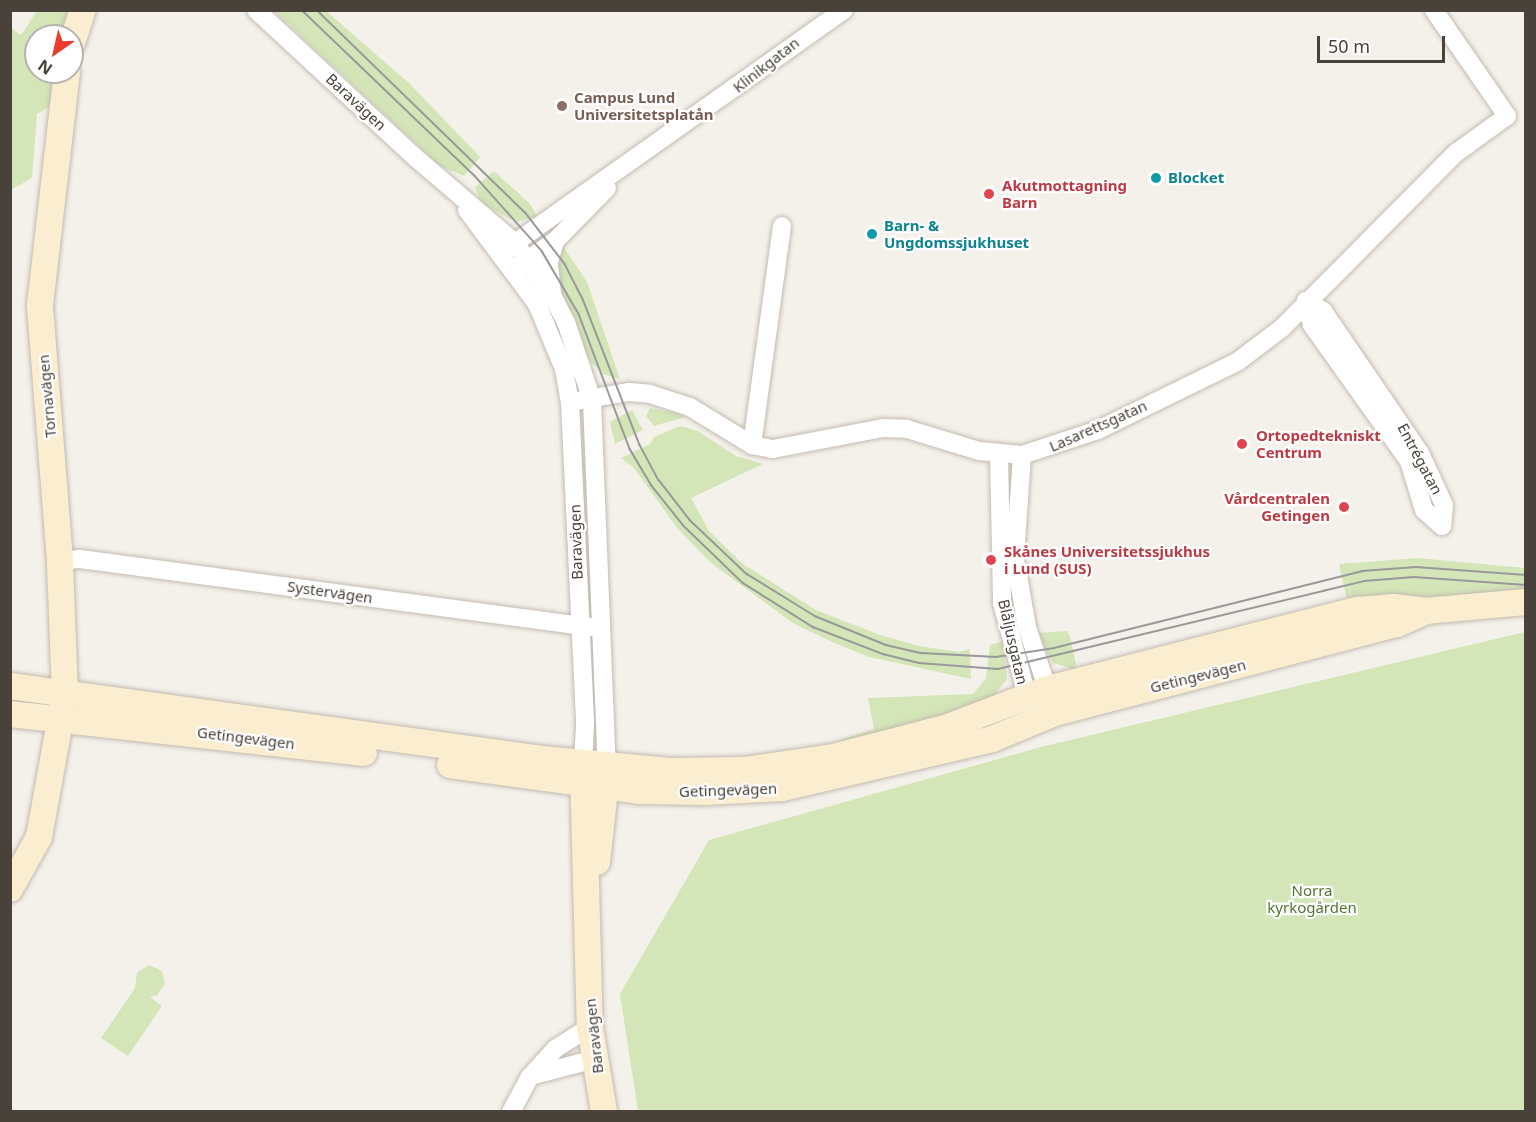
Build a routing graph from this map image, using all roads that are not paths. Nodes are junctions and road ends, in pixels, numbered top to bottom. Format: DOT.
graph roads {
  1 [pos="256,10"];
  2 [pos="844,10"];
  3 [pos="1434,10"];
  4 [pos="66,84"];
  5 [pos="631,163"];
  6 [pos="782,226"];
  7 [pos="555,241"];
  8 [pos="509,248"];
  9 [pos="521,264"];
  10 [pos="552,295"];
  11 [pos="1306,301"];
  12 [pos="591,400"];
  13 [pos="570,402"];
  14 [pos="752,445"];
  15 [pos="999,455"];
  16 [pos="1022,455"];
  17 [pos="60,561"];
  18 [pos="1526,602"];
  19 [pos="1425,611"];
  20 [pos="579,625"];
  21 [pos="601,628"];
  22 [pos="10,686"];
  23 [pos="1036,692"];
  24 [pos="65,694"];
  25 [pos="10,714"];
  26 [pos="1044,717"];
  27 [pos="62,720"];
  28 [pos="594,776"];
  29 [pos="10,889"];
  30 [pos="591,1027"];
  31 [pos="595,1059"];
  32 [pos="530,1077"];
  33 [pos="511,1112"];
  34 [pos="604,1112"];
  1 -- 8 [label="street, Baravägen"];
  2 -- 5 [label="street, Klinikgatan"];
  3 -- 11 [label="street, Lasarettsgatan"];
  4 -- 17 [label="main road, Tornavägen"];
  5 -- 7 [label="street, Klinikgatan"];
  5 -- 8 [label="street, Klinikgatan"];
  6 -- 14 [label="street"];
  7 -- 9 [label="street, Klinikgatan"];
  7 -- 10 [label="street, Baravägen"];
  8 -- 9 [label="street, Baravägen"];
  9 -- 10 [label="street, Baravägen"];
  9 -- 13 [label="street, Baravägen"];
  10 -- 12 [label="street, Baravägen"];
  11 -- 11 [label="street, Entrégatan"];
  11 -- 16 [label="street, Lasarettsgatan"];
  12 -- 13 [label="street, Lasarettsgatan"];
  12 -- 14 [label="street, Lasarettsgatan"];
  12 -- 21 [label="street, Baravägen"];
  13 -- 20 [label="street, Baravägen"];
  14 -- 15 [label="street, Lasarettsgatan"];
  15 -- 16 [label="street, Lasarettsgatan"];
  15 -- 23 [label="street, Blåljusgatan"];
  16 -- 23 [label="street, Blåljusgatan"];
  17 -- 20 [label="street, Systervägen"];
  17 -- 24 [label="main road, Tornavägen"];
  18 -- 19 [label="main road, Getingevägen"];
  19 -- 23 [label="main road, Getingevägen"];
  19 -- 26 [label="main road, Getingevägen"];
  20 -- 21 [label="street, Systervägen"];
  20 -- 28 [label="street, Baravägen"];
  21 -- 28 [label="street, Baravägen"];
  22 -- 24 [label="main road, Getingevägen"];
  23 -- 26 [label="street, Blåljusgatan"];
  23 -- 28 [label="main road, Getingevägen"];
  24 -- 27 [label="main road, Tornavägen"];
  24 -- 28 [label="main road, Getingevägen"];
  25 -- 27 [label="main road, Getingevägen"];
  26 -- 28 [label="main road, Getingevägen"];
  27 -- 28 [label="main road, Getingevägen"];
  27 -- 29 [label="main road, Tornavägen"];
  28 -- 30 [label="main road, Baravägen"];
  30 -- 31 [label="main road, Baravägen"];
  30 -- 32 [label="street"];
  31 -- 32 [label="street"];
  31 -- 34 [label="main road, Baravägen"];
  32 -- 33 [label="street"];
}
